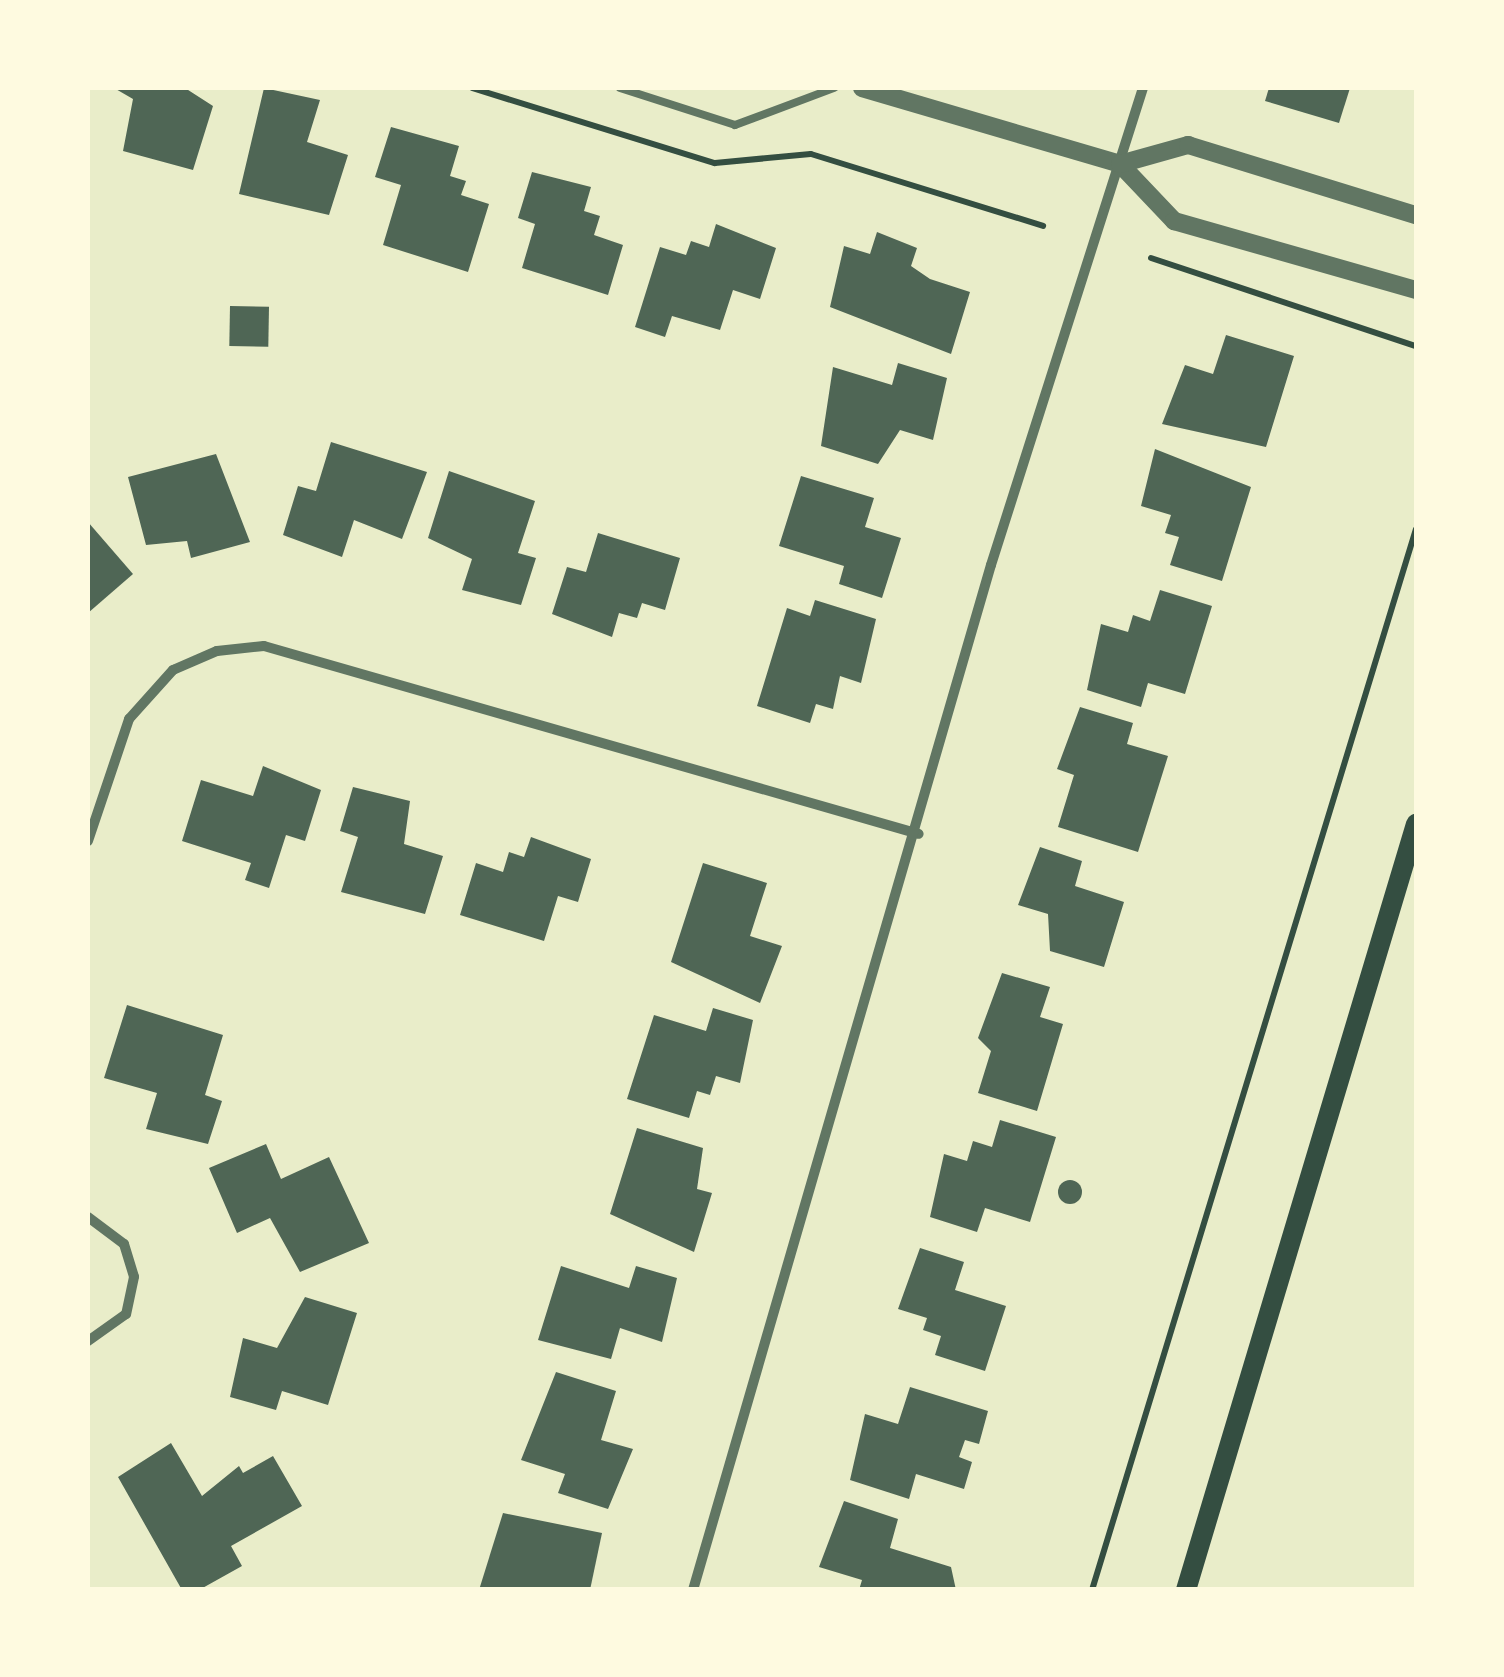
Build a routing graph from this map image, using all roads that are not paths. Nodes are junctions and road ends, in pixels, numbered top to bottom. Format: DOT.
graph roads {
  1 [pos="620,88"];
  2 [pos="834,88"];
  3 [pos="862,88"];
  4 [pos="1143,88"];
  5 [pos="1120,164"];
  6 [pos="1416,215"];
  7 [pos="1416,290"];
  8 [pos="1416,824"];
  9 [pos="919,834"];
  10 [pos="88,841"];
  11 [pos="88,1216"];
  12 [pos="88,1341"];
  13 [pos="692,1590"];
  14 [pos="1186,1590"];
  1 -- 2 [label="lane"];
  3 -- 5 [label="street"];
  4 -- 5 [label="street"];
  5 -- 6 [label="street"];
  5 -- 7 [label="street"];
  5 -- 9 [label="street"];
  8 -- 14 [label="main road"];
  9 -- 10 [label="street"];
  9 -- 13 [label="street"];
  11 -- 12 [label="street"];
}
